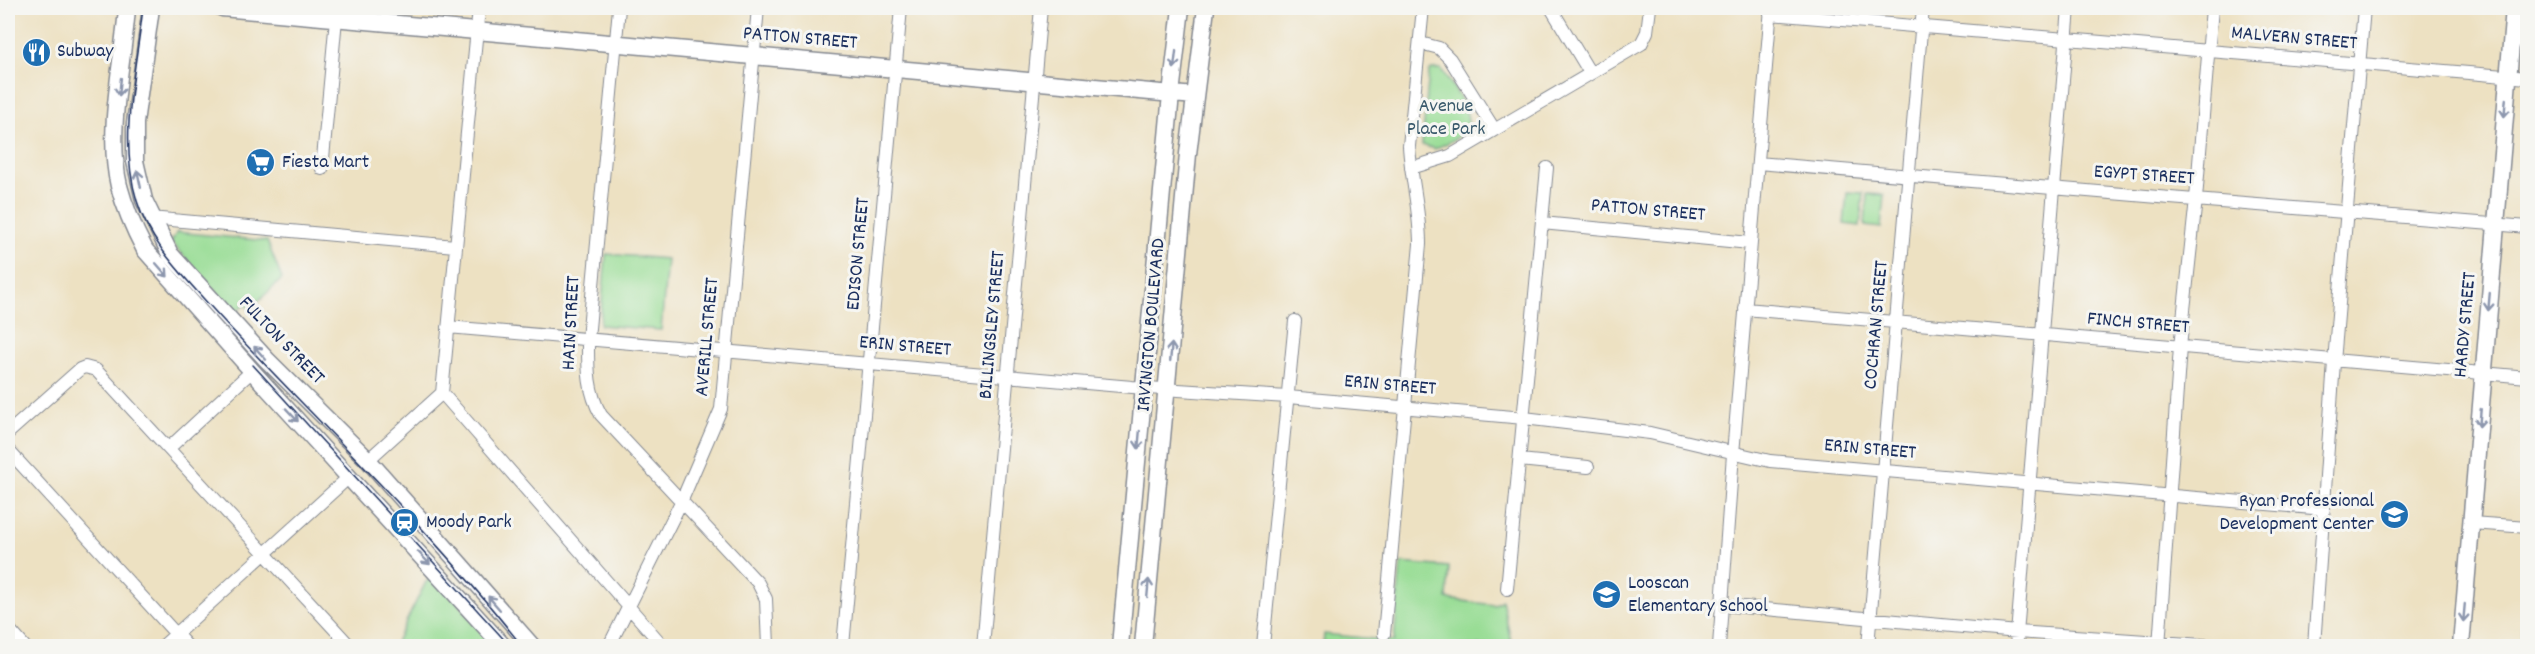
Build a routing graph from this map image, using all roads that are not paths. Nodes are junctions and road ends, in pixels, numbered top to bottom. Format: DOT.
graph roads {
  1 [pos="127,8"];
  2 [pos="151,8"];
  3 [pos="222,8"];
  4 [pos="479,8"];
  5 [pos="619,8"];
  6 [pos="758,8"];
  7 [pos="901,8"];
  8 [pos="1041,8"];
  9 [pos="1181,8"];
  10 [pos="1206,8"];
  11 [pos="1423,8"];
  12 [pos="1551,8"];
  13 [pos="1650,8"];
  14 [pos="1923,8"];
  15 [pos="2068,8"];
  16 [pos="2212,8"];
  17 [pos="2364,8"];
  18 [pos="2514,8"];
  19 [pos="1770,11"];
  20 [pos="337,13"];
  21 [pos="1921,28"];
  22 [pos="477,30"];
  23 [pos="2066,40"];
  24 [pos="1420,43"];
  25 [pos="616,44"];
  26 [pos="2209,51"];
  27 [pos="753,57"];
  28 [pos="2361,63"];
  29 [pos="896,68"];
  30 [pos="1590,73"];
  31 [pos="2508,76"];
  32 [pos="2528,78"];
  33 [pos="1034,81"];
  34 [pos="1171,94"];
  35 [pos="1195,96"];
  36 [pos="1494,129"];
  37 [pos="1758,163"];
  38 [pos="1411,168"];
  39 [pos="1547,168"];
  40 [pos="322,169"];
  41 [pos="1909,176"];
  42 [pos="2054,189"];
  43 [pos="1161,195"];
  44 [pos="1185,197"];
  45 [pos="2196,199"];
  46 [pos="2348,212"];
  47 [pos="150,218"];
  48 [pos="1542,223"];
  49 [pos="2496,225"];
  50 [pos="2528,227"];
  51 [pos="1750,243"];
  52 [pos="455,246"];
  53 [pos="1745,309"];
  54 [pos="1295,321"];
  55 [pos="1897,324"];
  56 [pos="448,327"];
  57 [pos="2041,335"];
  58 [pos="588,339"];
  59 [pos="2180,347"];
  60 [pos="727,351"];
  61 [pos="2334,362"];
  62 [pos="868,364"];
  63 [pos="252,371"];
  64 [pos="2483,374"];
  65 [pos="1008,375"];
  66 [pos="2528,377"];
  67 [pos="1144,387"];
  68 [pos="1168,388"];
  69 [pos="442,393"];
  70 [pos="1288,396"];
  71 [pos="1407,407"];
  72 [pos="1524,418"];
  73 [pos="8,433"];
  74 [pos="169,448"];
  75 [pos="8,450"];
  76 [pos="1733,454"];
  77 [pos="368,460"];
  78 [pos="1520,460"];
  79 [pos="1588,467"];
  80 [pos="1883,471"];
  81 [pos="349,477"];
  82 [pos="2029,484"];
  83 [pos="2169,495"];
  84 [pos="682,500"];
  85 [pos="2324,509"];
  86 [pos="2471,523"];
  87 [pos="2528,527"];
  88 [pos="1130,537"];
  89 [pos="1153,538"];
  90 [pos="265,554"];
  91 [pos="1507,589"];
  92 [pos="1722,605"];
  93 [pos="628,609"];
  94 [pos="1870,619"];
  95 [pos="2018,632"];
  96 [pos="9,634"];
  97 [pos="1384,634"];
  98 [pos="176,635"];
  99 [pos="2160,644"];
  100 [pos="24,646"];
  101 [pos="163,646"];
  102 [pos="187,646"];
  103 [pos="350,646"];
  104 [pos="503,646"];
  105 [pos="532,646"];
  106 [pos="609,646"];
  107 [pos="663,646"];
  108 [pos="768,646"];
  109 [pos="843,646"];
  110 [pos="983,646"];
  111 [pos="1120,646"];
  112 [pos="1143,646"];
  113 [pos="1263,646"];
  114 [pos="1719,646"];
  115 [pos="1868,646"];
  116 [pos="2016,646"];
  117 [pos="2217,646"];
  118 [pos="2313,646"];
  119 [pos="2461,646"];
  1 -- 63 [label="main road, FULTON STREET, one-way"];
  47 -- 2 [label="main road, FULTON STREET, one-way"];
  3 -- 20 [label="main road, PATTON STREET"];
  4 -- 22 [label="street"];
  5 -- 25 [label="street, HAIN STREET"];
  6 -- 27 [label="street, AVERILL STREET"];
  7 -- 29 [label="street, EDISON STREET"];
  8 -- 33 [label="street, BILLINGSLEY STREET"];
  9 -- 34 [label="main road, IRVINGTON BOULEVARD, one-way"];
  10 -- 35 [label="main road, IRVINGTON BOULEVARD"];
  11 -- 24 [label="street"];
  12 -- 30 [label="street"];
  13 -- 30 [label="street"];
  14 -- 21 [label="street, COCHRAN STREET"];
  15 -- 23 [label="street"];
  16 -- 26 [label="street"];
  17 -- 28 [label="street"];
  18 -- 31 [label="main road, HARDY STREET"];
  19 -- 21 [label="street, MALVERN STREET"];
  19 -- 37 [label="street"];
  20 -- 22 [label="main road, PATTON STREET"];
  20 -- 40 [label="street"];
  21 -- 23 [label="street, MALVERN STREET"];
  21 -- 41 [label="street, COCHRAN STREET"];
  22 -- 25 [label="main road, PATTON STREET"];
  22 -- 52 [label="street"];
  23 -- 26 [label="street, MALVERN STREET"];
  23 -- 42 [label="street"];
  24 -- 36 [label="street"];
  24 -- 38 [label="street"];
  25 -- 27 [label="main road, PATTON STREET"];
  25 -- 58 [label="street, HAIN STREET"];
  26 -- 28 [label="street, MALVERN STREET"];
  26 -- 45 [label="street"];
  27 -- 29 [label="main road, PATTON STREET"];
  27 -- 60 [label="street, AVERILL STREET"];
  28 -- 31 [label="street, MALVERN STREET"];
  28 -- 46 [label="street"];
  29 -- 33 [label="main road, PATTON STREET"];
  29 -- 62 [label="street, EDISON STREET"];
  30 -- 36 [label="street"];
  31 -- 32 [label="street, MALVERN STREET"];
  31 -- 49 [label="main road, HARDY STREET, one-way"];
  33 -- 34 [label="main road, PATTON STREET"];
  33 -- 65 [label="street, BILLINGSLEY STREET"];
  34 -- 35 [label="main road, PATTON STREET"];
  34 -- 43 [label="main road, IRVINGTON BOULEVARD"];
  35 -- 44 [label="main road, IRVINGTON BOULEVARD"];
  36 -- 38 [label="street"];
  37 -- 41 [label="street, EGYPT STREET"];
  37 -- 51 [label="street"];
  38 -- 71 [label="street"];
  39 -- 48 [label="street"];
  41 -- 42 [label="street, EGYPT STREET"];
  41 -- 55 [label="street, COCHRAN STREET"];
  42 -- 45 [label="street, EGYPT STREET"];
  42 -- 57 [label="street"];
  43 -- 44 [label="main road"];
  43 -- 67 [label="main road, IRVINGTON BOULEVARD"];
  68 -- 44 [label="main road, IRVINGTON BOULEVARD, one-way"];
  45 -- 46 [label="street, EGYPT STREET"];
  45 -- 59 [label="street"];
  46 -- 49 [label="street, EGYPT STREET"];
  46 -- 61 [label="street"];
  47 -- 52 [label="street"];
  77 -- 47 [label="main road, FULTON STREET, one-way"];
  48 -- 51 [label="street, PATTON STREET"];
  48 -- 72 [label="street"];
  49 -- 50 [label="street, EGYPT STREET"];
  49 -- 64 [label="main road, HARDY STREET, one-way"];
  51 -- 53 [label="street"];
  52 -- 56 [label="street"];
  53 -- 55 [label="street, FINCH STREET"];
  53 -- 76 [label="street"];
  54 -- 70 [label="street"];
  55 -- 57 [label="street, FINCH STREET"];
  55 -- 80 [label="street, COCHRAN STREET"];
  56 -- 58 [label="street, ERIN STREET"];
  56 -- 69 [label="street"];
  57 -- 59 [label="street, FINCH STREET"];
  57 -- 82 [label="street"];
  58 -- 60 [label="street, ERIN STREET"];
  58 -- 84 [label="street, HAIN STREET"];
  59 -- 61 [label="street, FINCH STREET"];
  59 -- 83 [label="street"];
  60 -- 62 [label="street, ERIN STREET"];
  60 -- 84 [label="street, AVERILL STREET"];
  61 -- 64 [label="street, FINCH STREET"];
  61 -- 85 [label="street"];
  62 -- 65 [label="street, ERIN STREET"];
  62 -- 109 [label="street, EDISON STREET"];
  63 -- 74 [label="street"];
  63 -- 81 [label="main road, FULTON STREET, one-way"];
  64 -- 66 [label="street, FINCH STREET"];
  64 -- 86 [label="main road, HARDY STREET, one-way"];
  65 -- 67 [label="street, ERIN STREET"];
  65 -- 110 [label="street, BILLINGSLEY STREET"];
  67 -- 68 [label="street, ERIN STREET"];
  67 -- 88 [label="main road, IRVINGTON BOULEVARD, one-way"];
  68 -- 70 [label="street, ERIN STREET"];
  68 -- 89 [label="main road, IRVINGTON BOULEVARD"];
  69 -- 77 [label="street"];
  69 -- 93 [label="street"];
  70 -- 71 [label="street, ERIN STREET"];
  70 -- 113 [label="street"];
  71 -- 72 [label="street, ERIN STREET"];
  71 -- 97 [label="street"];
  72 -- 76 [label="street, ERIN STREET"];
  72 -- 78 [label="street"];
  73 -- 74 [label="street"];
  74 -- 90 [label="street"];
  75 -- 98 [label="street"];
  76 -- 80 [label="street, ERIN STREET"];
  76 -- 92 [label="street"];
  105 -- 77 [label="main road, FULTON STREET, one-way"];
  78 -- 79 [label="street"];
  78 -- 91 [label="street"];
  80 -- 82 [label="street, ERIN STREET"];
  80 -- 94 [label="street, COCHRAN STREET"];
  81 -- 90 [label="street"];
  81 -- 104 [label="main road, FULTON STREET, one-way"];
  82 -- 83 [label="street, ERIN STREET"];
  82 -- 95 [label="street"];
  83 -- 85 [label="street, ERIN STREET"];
  83 -- 99 [label="street"];
  84 -- 93 [label="street, AVERILL STREET"];
  84 -- 108 [label="street, HAIN STREET"];
  85 -- 118 [label="street"];
  86 -- 87 [label="street"];
  86 -- 119 [label="main road, HARDY STREET, one-way"];
  88 -- 89 [label="main road"];
  88 -- 111 [label="main road, IRVINGTON BOULEVARD"];
  112 -- 89 [label="main road, IRVINGTON BOULEVARD, one-way"];
  90 -- 98 [label="street"];
  90 -- 103 [label="street"];
  92 -- 94 [label="street"];
  92 -- 114 [label="street"];
  93 -- 106 [label="street, AVERILL STREET"];
  93 -- 107 [label="street"];
  94 -- 95 [label="street"];
  94 -- 115 [label="street, COCHRAN STREET"];
  95 -- 99 [label="street"];
  95 -- 116 [label="street"];
  96 -- 100 [label="street"];
  98 -- 101 [label="street"];
  98 -- 102 [label="street"];
  99 -- 117 [label="street"];
}
